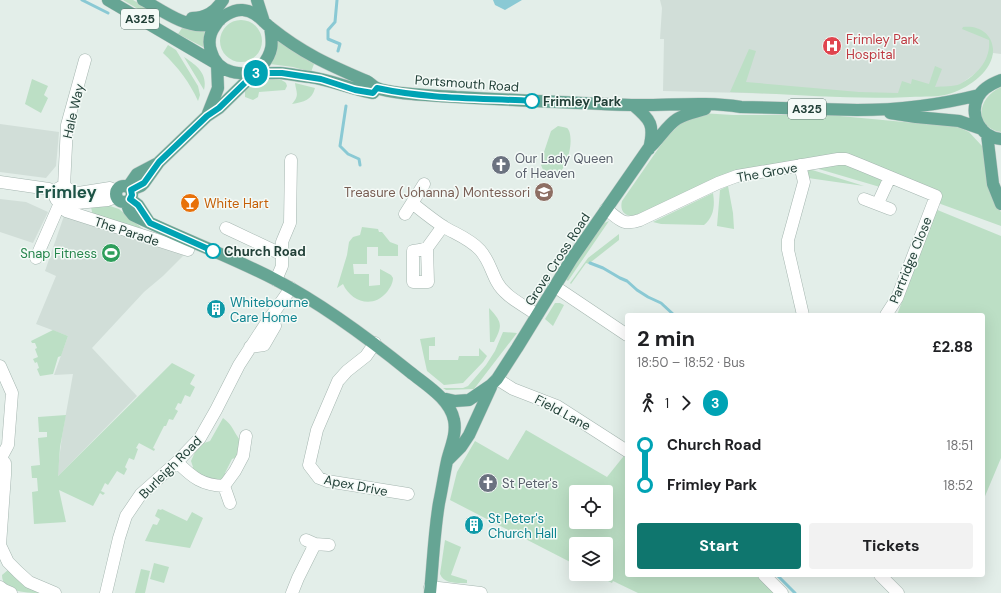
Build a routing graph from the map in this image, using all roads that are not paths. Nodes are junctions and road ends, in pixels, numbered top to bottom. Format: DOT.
graph roads {
  1 [pos="108,0"];
  2 [pos="143,0"];
  3 [pos="223,0"];
  4 [pos="228,0"];
  5 [pos="257,0"];
  6 [pos="171,15"];
  7 [pos="220,20"];
  8 [pos="267,25"];
  9 [pos="85,60"];
  10 [pos="218,64"];
  11 [pos="255,73"];
  12 [pos="1001,80"];
  13 [pos="377,88"];
  14 [pos="979,95"];
  15 [pos="633,105"];
  16 [pos="677,105"];
  17 [pos="741,107"];
  18 [pos="705,109"];
  19 [pos="873,110"];
  20 [pos="207,116"];
  21 [pos="984,131"];
  22 [pos="1001,139"];
  23 [pos="649,149"];
  24 [pos="291,160"];
  25 [pos="800,165"];
  26 [pos="890,177"];
  27 [pos="0,182"];
  28 [pos="424,184"];
  29 [pos="0,190"];
  30 [pos="125,194"];
  31 [pos="63,197"];
  32 [pos="864,199"];
  33 [pos="412,203"];
  34 [pos="878,203"];
  35 [pos="932,204"];
  36 [pos="1001,204"];
  37 [pos="606,209"];
  38 [pos="890,209"];
  39 [pos="405,214"];
  40 [pos="443,226"];
  41 [pos="226,228"];
  42 [pos="427,248"];
  43 [pos="188,250"];
  44 [pos="281,254"];
  45 [pos="36,258"];
  46 [pos="276,280"];
  47 [pos="554,286"];
  48 [pos="291,288"];
  49 [pos="803,313"];
  50 [pos="887,313"];
  51 [pos="537,315"];
  52 [pos="625,334"];
  53 [pos="375,343"];
  54 [pos="0,366"];
  55 [pos="494,382"];
  56 [pos="442,398"];
  57 [pos="246,435"];
  58 [pos="625,450"];
  59 [pos="0,458"];
  60 [pos="447,461"];
  61 [pos="177,462"];
  62 [pos="224,486"];
  63 [pos="408,494"];
  64 [pos="230,503"];
  65 [pos="329,545"];
  66 [pos="4,565"];
  67 [pos="766,577"];
  68 [pos="882,577"];
  69 [pos="0,586"];
  70 [pos="430,590"];
  71 [pos="11,593"];
  72 [pos="55,593"];
  73 [pos="106,593"];
  74 [pos="292,593"];
  75 [pos="481,593"];
  76 [pos="782,593"];
  77 [pos="898,593"];
  1 -- 10 [label="main road, A325"];
  2 -- 6 [label="main road, A325"];
  3 -- 6 [label="main road"];
  4 -- 7 [label="main road"];
  5 -- 8 [label="main road"];
  6 -- 7 [label="main road, A325"];
  7 -- 8 [label="main road, A325"];
  7 -- 10 [label="main road"];
  8 -- 11 [label="main road"];
  8 -- 13 [label="main road, Portsmouth Road / A325"];
  9 -- 31 [label="street, Hale Way"];
  10 -- 11 [label="main road, A325"];
  10 -- 20 [label="main road"];
  11 -- 13 [label="main road, Portsmouth Road / A325"];
  11 -- 20 [label="main road"];
  12 -- 14 [label="main road"];
  13 -- 15 [label="main road, Portsmouth Road / A325"];
  14 -- 19 [label="main road, Portsmouth Road / A325"];
  14 -- 21 [label="main road"];
  15 -- 16 [label="main road, Portsmouth Road / A325"];
  15 -- 23 [label="main road, Grove Cross Road"];
  16 -- 17 [label="main road, Portsmouth Road / A325"];
  16 -- 18 [label="main road, Portsmouth Road / A325"];
  17 -- 18 [label="main road, Portsmouth Road / A325"];
  17 -- 19 [label="main road, Portsmouth Road / A325"];
  18 -- 23 [label="main road, Grove Cross Road"];
  19 -- 21 [label="main road, Portsmouth Road / A325"];
  20 -- 30 [label="main road"];
  21 -- 22 [label="main road, Portsmouth Road"];
  21 -- 36 [label="main road"];
  23 -- 37 [label="main road, Grove Cross Road"];
  24 -- 44 [label="street"];
  25 -- 26 [label="street, The Grove"];
  25 -- 37 [label="street, The Grove"];
  25 -- 49 [label="street"];
  26 -- 34 [label="street"];
  26 -- 35 [label="street, The Grove"];
  27 -- 31 [label="street"];
  28 -- 33 [label="street"];
  29 -- 31 [label="street"];
  30 -- 31 [label="street"];
  30 -- 46 [label="main road"];
  31 -- 43 [label="street, The Parade"];
  31 -- 45 [label="street"];
  32 -- 34 [label="street"];
  33 -- 39 [label="street"];
  33 -- 40 [label="street"];
  34 -- 38 [label="street"];
  35 -- 50 [label="street, Partridge Close"];
  37 -- 47 [label="main road, Grove Cross Road"];
  40 -- 42 [label="street"];
  40 -- 51 [label="street"];
  41 -- 44 [label="street"];
  44 -- 46 [label="street"];
  46 -- 48 [label="main road"];
  47 -- 51 [label="main road, Grove Cross Road"];
  47 -- 52 [label="street"];
  48 -- 53 [label="main road"];
  48 -- 61 [label="street, Burleigh Road"];
  51 -- 55 [label="main road, Grove Cross Road"];
  53 -- 56 [label="main road"];
  53 -- 63 [label="street, Apex Drive"];
  54 -- 59 [label="street"];
  55 -- 56 [label="main road, Grove Cross Road"];
  55 -- 58 [label="street, Field Lane"];
  55 -- 60 [label="main road, Grove Cross Road"];
  56 -- 60 [label="main road"];
  57 -- 62 [label="street"];
  59 -- 66 [label="street"];
  60 -- 70 [label="main road"];
  61 -- 62 [label="street"];
  61 -- 73 [label="street, Burleigh Road"];
  62 -- 64 [label="street"];
  65 -- 74 [label="street"];
  66 -- 72 [label="street"];
  67 -- 76 [label="street"];
  68 -- 77 [label="street"];
  69 -- 71 [label="street"];
  70 -- 75 [label="street"];
}
